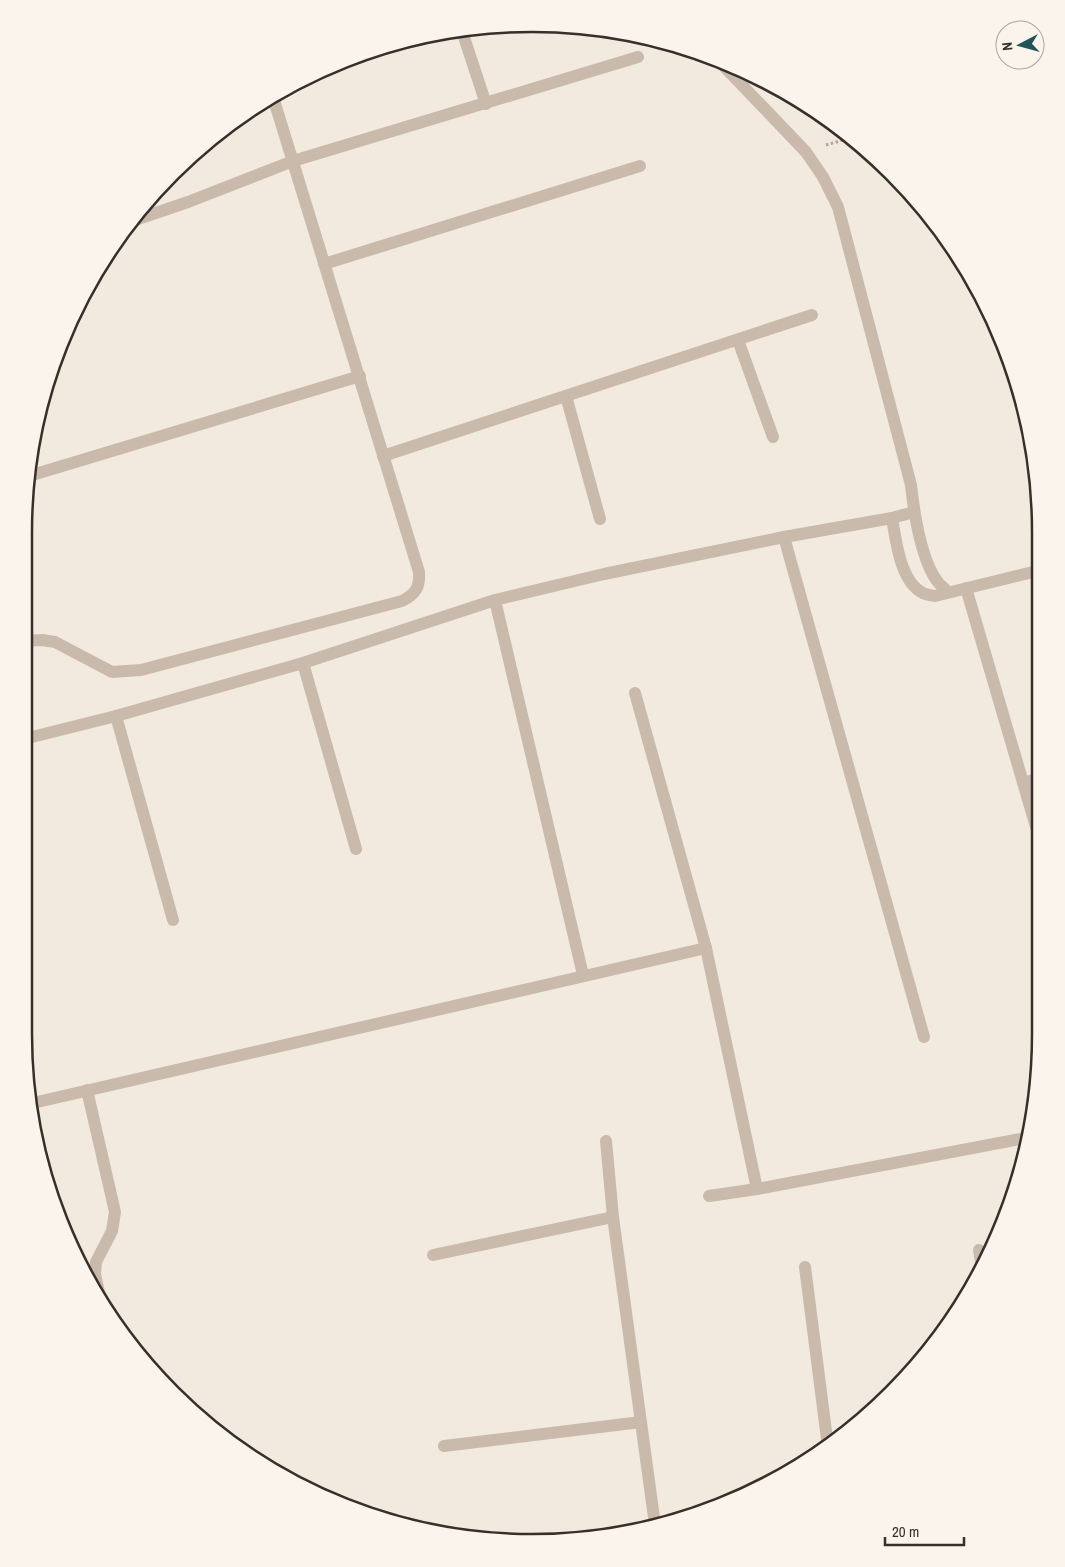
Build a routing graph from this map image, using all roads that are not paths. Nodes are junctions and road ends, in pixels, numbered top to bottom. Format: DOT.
graph roads {
  1 [pos="464,37"];
  2 [pos="638,57"];
  3 [pos="730,74"];
  4 [pos="276,104"];
  5 [pos="486,104"];
  6 [pos="293,161"];
  7 [pos="640,166"];
  8 [pos="147,215"];
  9 [pos="324,264"];
  10 [pos="812,315"];
  11 [pos="738,340"];
  12 [pos="360,376"];
  13 [pos="566,396"];
  14 [pos="773,437"];
  15 [pos="383,456"];
  16 [pos="36,474"];
  17 [pos="914,512"];
  18 [pos="892,518"];
  19 [pos="600,519"];
  20 [pos="784,537"];
  21 [pos="1032,572"];
  22 [pos="966,588"];
  23 [pos="948,592"];
  24 [pos="495,600"];
  25 [pos="32,641"];
  26 [pos="304,663"];
  27 [pos="635,693"];
  28 [pos="116,716"];
  29 [pos="32,738"];
  30 [pos="1032,780"];
  31 [pos="1023,783"];
  32 [pos="1032,814"];
  33 [pos="356,849"];
  34 [pos="173,920"];
  35 [pos="706,948"];
  36 [pos="583,975"];
  37 [pos="924,1037"];
  38 [pos="87,1090"];
  39 [pos="37,1102"];
  40 [pos="1021,1139"];
  41 [pos="606,1141"];
  42 [pos="757,1189"];
  43 [pos="708,1196"];
  44 [pos="613,1218"];
  45 [pos="979,1250"];
  46 [pos="433,1255"];
  47 [pos="980,1257"];
  48 [pos="805,1267"];
  49 [pos="96,1278"];
  50 [pos="641,1422"];
  51 [pos="827,1438"];
  52 [pos="444,1446"];
  53 [pos="654,1519"];
  1 -- 5 [label="street"];
  2 -- 5 [label="street"];
  3 -- 17 [label="street"];
  4 -- 6 [label="street"];
  5 -- 6 [label="street"];
  6 -- 8 [label="street"];
  6 -- 9 [label="street"];
  7 -- 9 [label="street"];
  9 -- 12 [label="street"];
  10 -- 11 [label="street"];
  11 -- 13 [label="street"];
  11 -- 14 [label="street"];
  12 -- 15 [label="street"];
  12 -- 16 [label="street"];
  13 -- 15 [label="street"];
  13 -- 19 [label="street"];
  15 -- 25 [label="street"];
  17 -- 18 [label="street"];
  17 -- 23 [label="street"];
  18 -- 20 [label="street"];
  18 -- 23 [label="street"];
  20 -- 24 [label="street"];
  20 -- 37 [label="street"];
  21 -- 22 [label="street"];
  22 -- 23 [label="street"];
  22 -- 31 [label="street"];
  24 -- 26 [label="street"];
  24 -- 36 [label="street"];
  26 -- 28 [label="street"];
  26 -- 33 [label="street"];
  27 -- 35 [label="street"];
  28 -- 29 [label="street"];
  28 -- 34 [label="street"];
  30 -- 31 [label="street"];
  31 -- 32 [label="street"];
  35 -- 36 [label="street"];
  35 -- 42 [label="street"];
  36 -- 38 [label="street"];
  38 -- 39 [label="street"];
  38 -- 49 [label="street"];
  40 -- 42 [label="street"];
  41 -- 44 [label="street"];
  42 -- 43 [label="street"];
  44 -- 46 [label="street"];
  44 -- 50 [label="street"];
  45 -- 47 [label="street"];
  48 -- 51 [label="street"];
  50 -- 52 [label="street"];
  50 -- 53 [label="street"];
}
